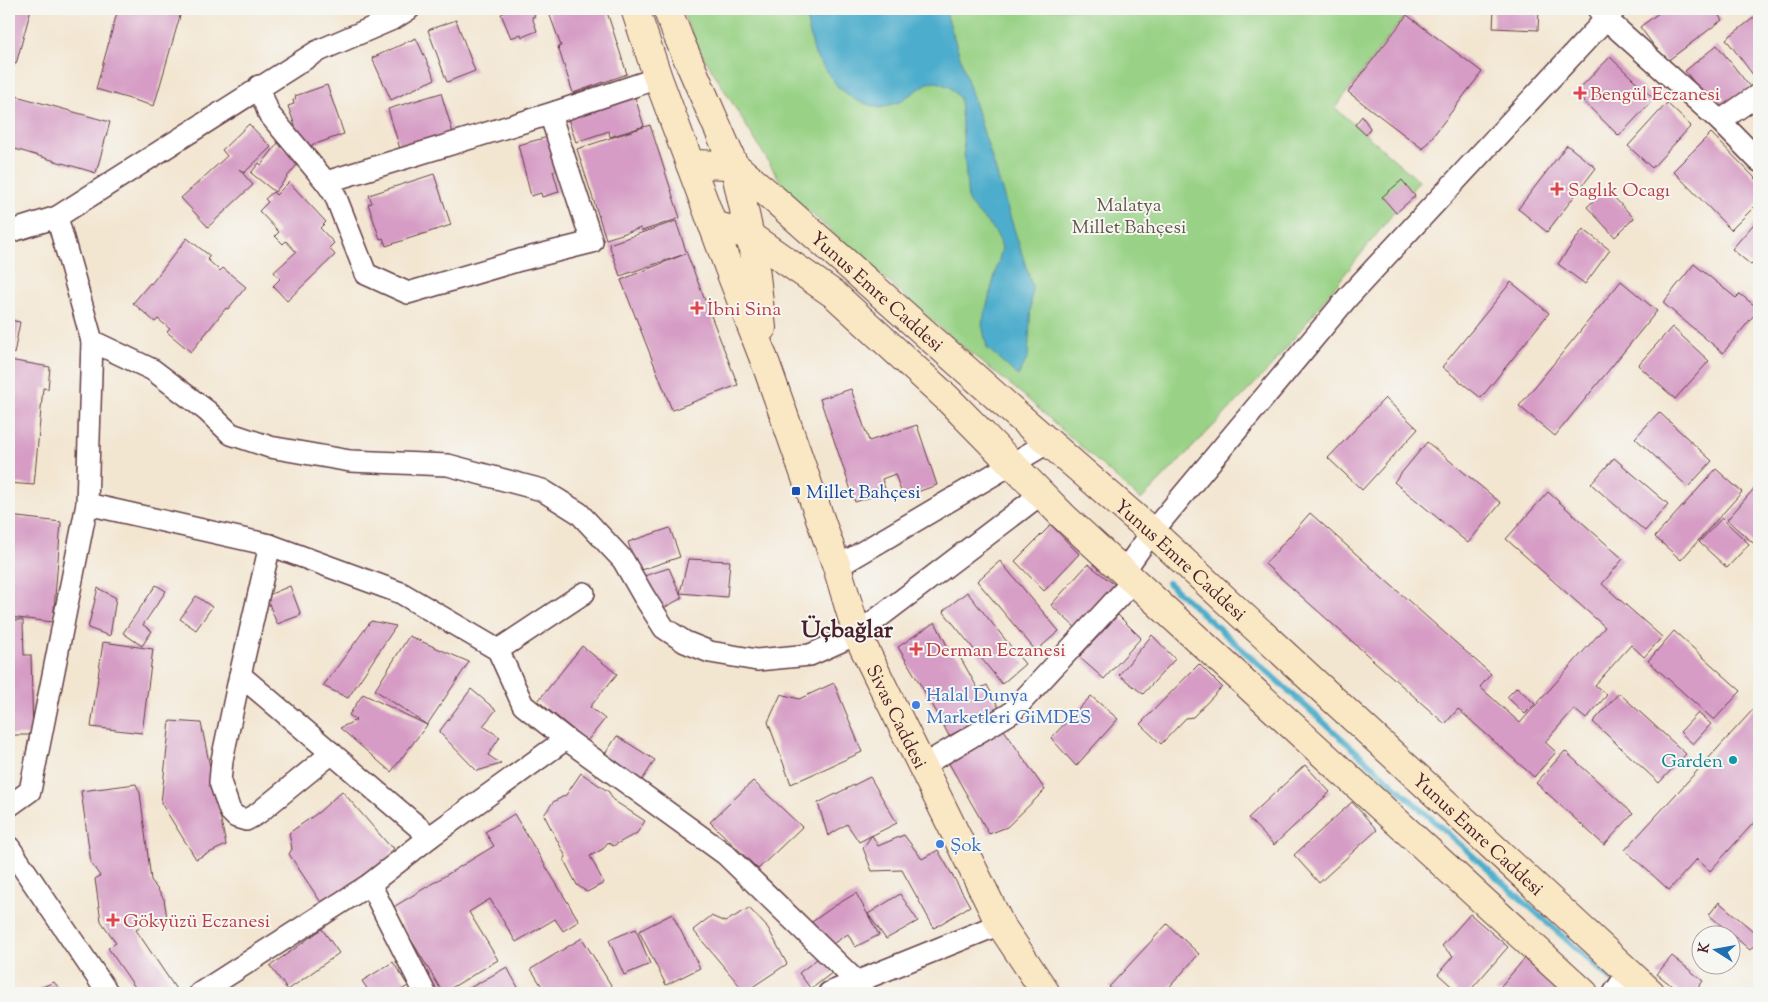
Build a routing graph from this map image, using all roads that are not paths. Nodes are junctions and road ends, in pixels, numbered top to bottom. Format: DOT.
graph roads {
  1 [pos="410,9"];
  2 [pos="635,9"];
  3 [pos="667,9"];
  4 [pos="1606,12"];
  5 [pos="658,78"];
  6 [pos="259,87"];
  7 [pos="1759,94"];
  8 [pos="556,112"];
  9 [pos="1720,121"];
  10 [pos="1759,162"];
  11 [pos="690,164"];
  12 [pos="734,165"];
  13 [pos="326,182"];
  14 [pos="57,217"];
  15 [pos="712,224"];
  16 [pos="9,232"];
  17 [pos="750,236"];
  18 [pos="92,341"];
  19 [pos="767,367"];
  20 [pos="1049,442"];
  21 [pos="1012,464"];
  22 [pos="1041,494"];
  23 [pos="87,504"];
  24 [pos="1152,532"];
  25 [pos="270,546"];
  26 [pos="838,567"];
  27 [pos="1129,576"];
  28 [pos="584,593"];
  29 [pos="857,634"];
  30 [pos="498,650"];
  31 [pos="240,675"];
  32 [pos="566,739"];
  33 [pos="332,753"];
  34 [pos="922,766"];
  35 [pos="9,806"];
  36 [pos="430,837"];
  37 [pos="9,847"];
  38 [pos="370,884"];
  39 [pos="1000,924"];
  40 [pos="1621,983"];
  41 [pos="860,988"];
  42 [pos="108,993"];
  43 [pos="200,993"];
  44 [pos="425,993"];
  45 [pos="830,993"];
  46 [pos="1046,993"];
  47 [pos="1584,993"];
  48 [pos="1651,993"];
  1 -- 6 [label="street"];
  2 -- 5 [label="main road"];
  3 -- 12 [label="main road"];
  4 -- 9 [label="street"];
  4 -- 24 [label="street"];
  5 -- 8 [label="street"];
  5 -- 11 [label="main road"];
  6 -- 13 [label="street"];
  6 -- 14 [label="street"];
  7 -- 9 [label="street"];
  8 -- 13 [label="street"];
  8 -- 13 [label="street"];
  9 -- 10 [label="street"];
  11 -- 12 [label="main road"];
  11 -- 15 [label="main road"];
  12 -- 17 [label="main road"];
  12 -- 20 [label="main road, Yunus Emre Caddesi"];
  14 -- 16 [label="street"];
  14 -- 18 [label="street"];
  15 -- 17 [label="main road, Yunus Emre Caddesi"];
  15 -- 19 [label="main road"];
  17 -- 19 [label="main road"];
  17 -- 21 [label="main road, Yunus Emre Caddesi"];
  18 -- 23 [label="street"];
  18 -- 29 [label="street"];
  19 -- 26 [label="main road, Sivas Caddesi"];
  20 -- 21 [label="street"];
  20 -- 24 [label="main road, Yunus Emre Caddesi"];
  21 -- 22 [label="main road, Yunus Emre Caddesi"];
  21 -- 26 [label="street"];
  22 -- 27 [label="main road, Yunus Emre Caddesi"];
  22 -- 29 [label="street"];
  23 -- 25 [label="street"];
  23 -- 35 [label="street"];
  24 -- 27 [label="street"];
  24 -- 40 [label="main road, Yunus Emre Caddesi"];
  25 -- 30 [label="street"];
  25 -- 31 [label="street"];
  26 -- 29 [label="main road, Sivas Caddesi"];
  27 -- 34 [label="street"];
  27 -- 47 [label="main road, Yunus Emre Caddesi"];
  28 -- 30 [label="street"];
  29 -- 34 [label="main road, Sivas Caddesi"];
  30 -- 32 [label="street"];
  31 -- 33 [label="street"];
  31 -- 33 [label="street"];
  32 -- 36 [label="street"];
  32 -- 41 [label="street"];
  33 -- 36 [label="street"];
  34 -- 39 [label="main road, Sivas Caddesi"];
  36 -- 38 [label="street"];
  37 -- 42 [label="street"];
  38 -- 43 [label="street"];
  38 -- 44 [label="street"];
  39 -- 41 [label="street"];
  39 -- 46 [label="main road, Sivas Caddesi"];
  40 -- 48 [label="main road, Yunus Emre Caddesi"];
  41 -- 45 [label="street"];
}
